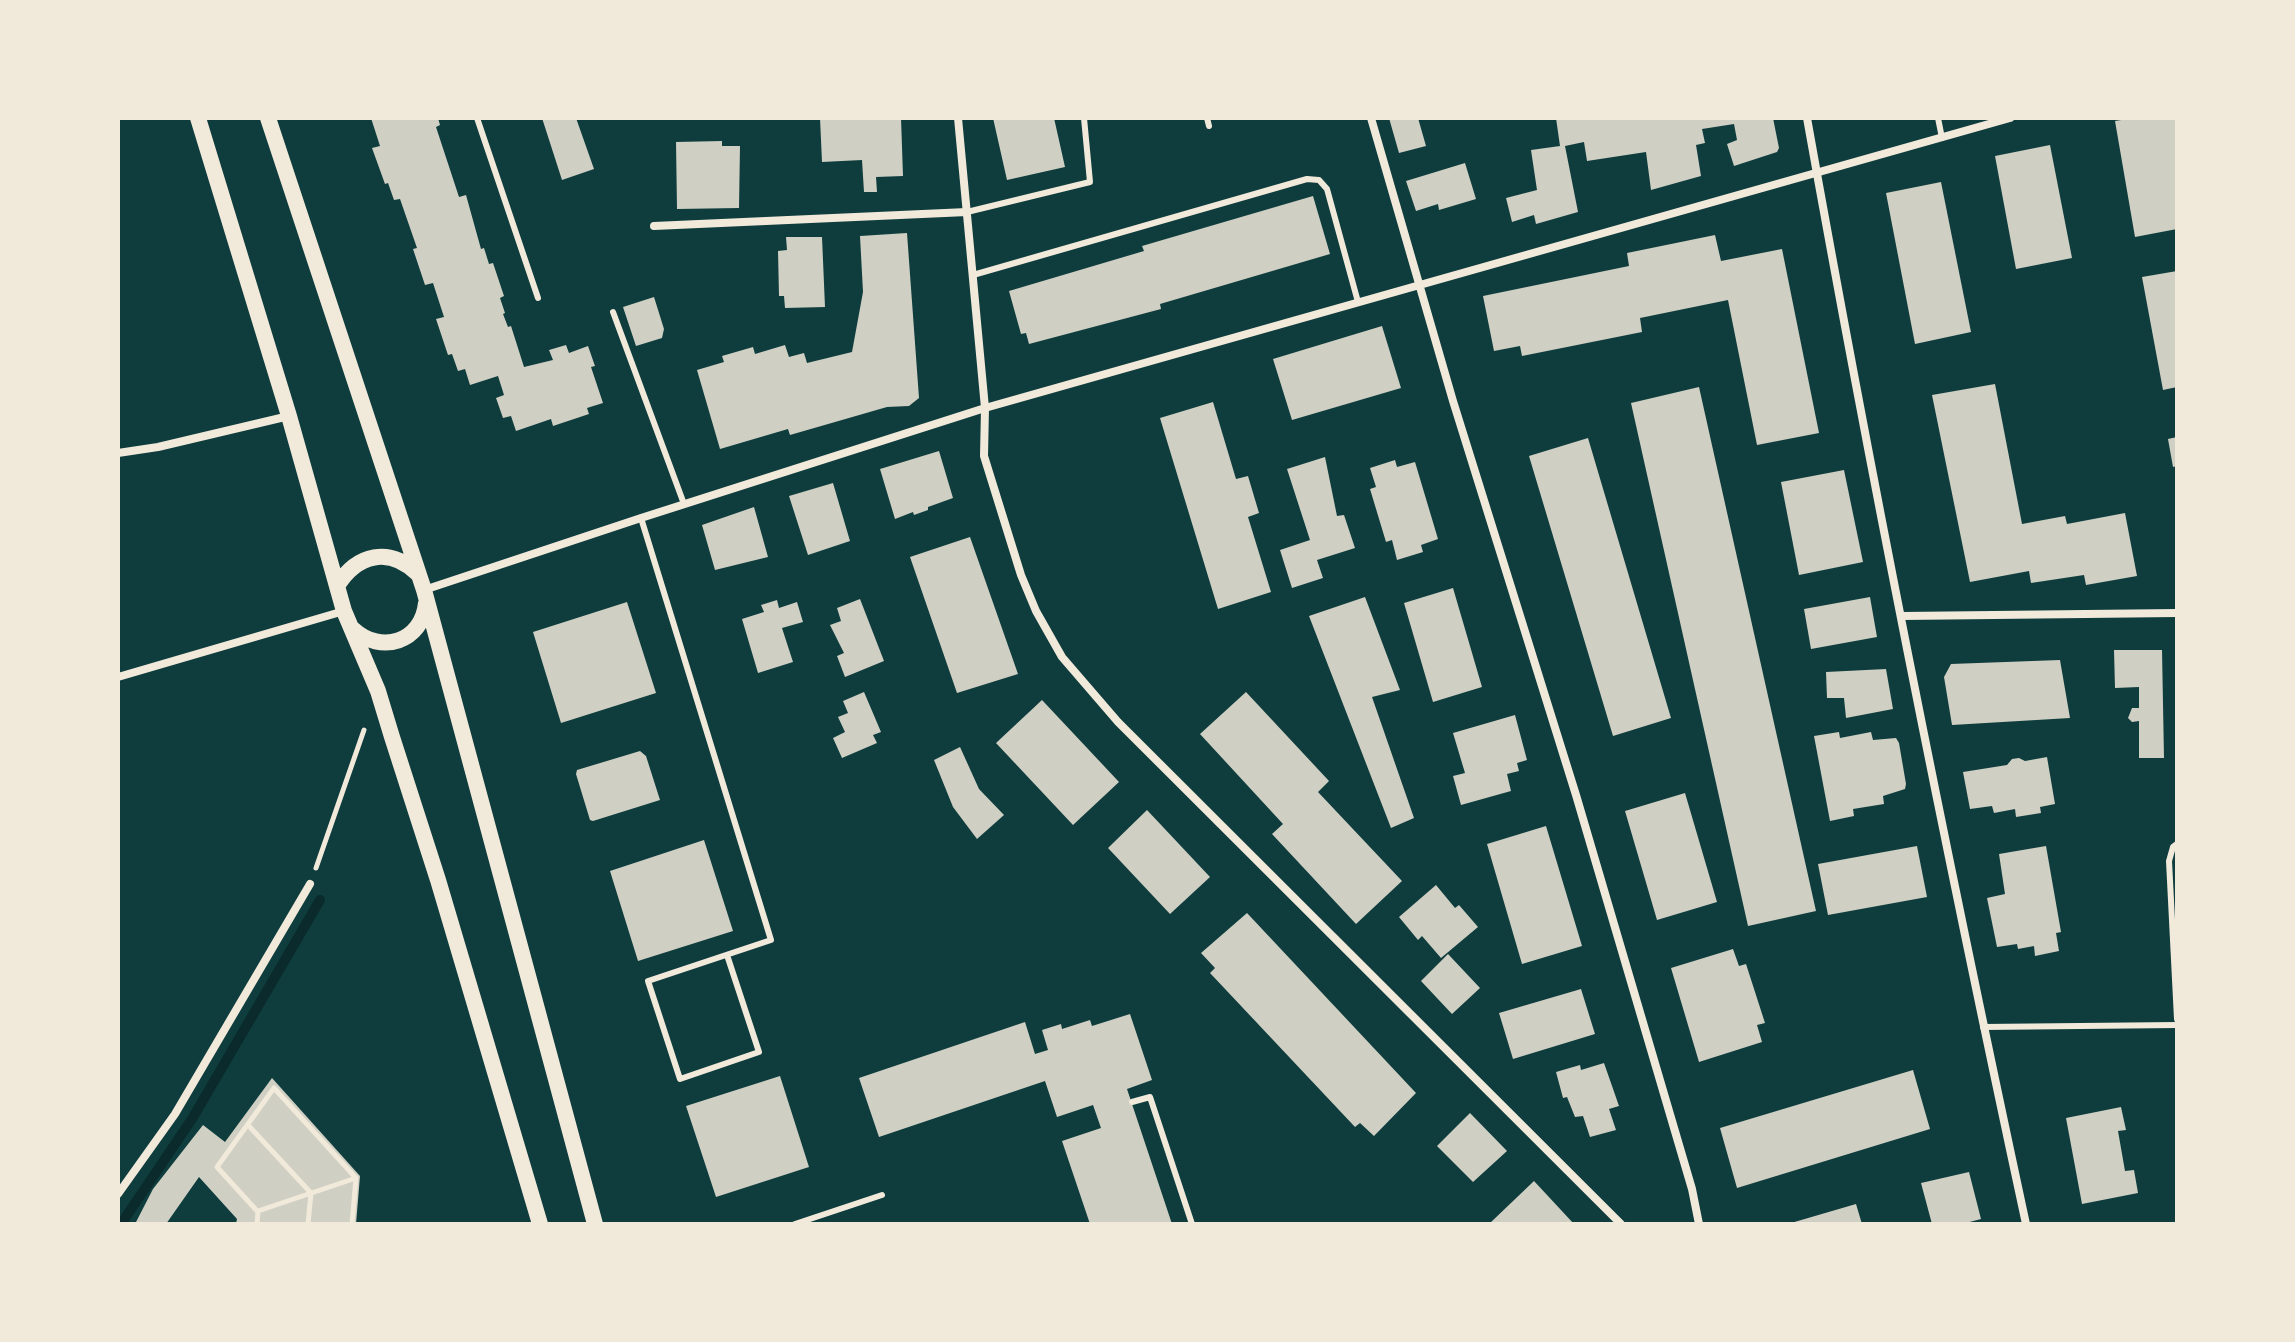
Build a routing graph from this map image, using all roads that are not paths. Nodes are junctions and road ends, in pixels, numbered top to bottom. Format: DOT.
graph roads {
  1 [pos="198,118"];
  2 [pos="268,118"];
  3 [pos="477,118"];
  4 [pos="958,118"];
  5 [pos="1084,118"];
  6 [pos="1207,118"];
  7 [pos="1371,118"];
  8 [pos="1807,118"];
  9 [pos="1938,118"];
  10 [pos="2010,118"];
  11 [pos="1209,126"];
  12 [pos="1942,138"];
  13 [pos="1817,173"];
  14 [pos="967,212"];
  15 [pos="654,226"];
  16 [pos="973,275"];
  17 [pos="1419,285"];
  18 [pos="538,298"];
  19 [pos="1358,302"];
  20 [pos="613,312"];
  21 [pos="985,408"];
  22 [pos="289,416"];
  23 [pos="118,453"];
  24 [pos="684,504"];
  25 [pos="641,518"];
  26 [pos="337,586"];
  27 [pos="423,589"];
  28 [pos="2177,613"];
  29 [pos="1902,616"];
  30 [pos="347,618"];
  31 [pos="118,677"];
  32 [pos="2177,844"];
  33 [pos="310,884"];
  34 [pos="727,955"];
  35 [pos="2177,1022"];
  36 [pos="1983,1027"];
  37 [pos="1132,1102"];
  38 [pos="118,1194"];
  39 [pos="882,1195"];
  40 [pos="540,1224"];
  41 [pos="595,1224"];
  42 [pos="795,1224"];
  43 [pos="1192,1224"];
  44 [pos="1621,1224"];
  45 [pos="1699,1224"];
  46 [pos="2026,1224"];
  1 -- 22 [label="main road"];
  2 -- 27 [label="main road"];
  3 -- 18 [label="lane"];
  4 -- 14 [label="street"];
  5 -- 14 [label="lane"];
  6 -- 11 [label="lane"];
  7 -- 17 [label="street"];
  8 -- 13 [label="street"];
  9 -- 12 [label="lane"];
  10 -- 12 [label="street"];
  12 -- 13 [label="street"];
  13 -- 17 [label="street"];
  13 -- 29 [label="street"];
  14 -- 15 [label="street"];
  14 -- 16 [label="street"];
  16 -- 19 [label="lane"];
  16 -- 21 [label="street"];
  17 -- 19 [label="street"];
  17 -- 45 [label="street"];
  19 -- 21 [label="street"];
  20 -- 24 [label="lane"];
  21 -- 24 [label="street"];
  21 -- 44 [label="street"];
  22 -- 23 [label="street"];
  22 -- 26 [label="main road"];
  24 -- 25 [label="street"];
  25 -- 27 [label="street"];
  25 -- 34 [label="lane"];
  26 -- 27 [label="main road"];
  26 -- 30 [label="main road"];
  27 -- 30 [label="main road"];
  27 -- 41 [label="main road"];
  28 -- 29 [label="street"];
  29 -- 36 [label="street"];
  30 -- 31 [label="street"];
  30 -- 40 [label="main road"];
  32 -- 35 [label="lane"];
  33 -- 38 [label="street"];
  34 -- 34 [label="lane"];
  35 -- 36 [label="lane"];
  36 -- 46 [label="street"];
  37 -- 43 [label="lane"];
  39 -- 42 [label="lane"];
}
